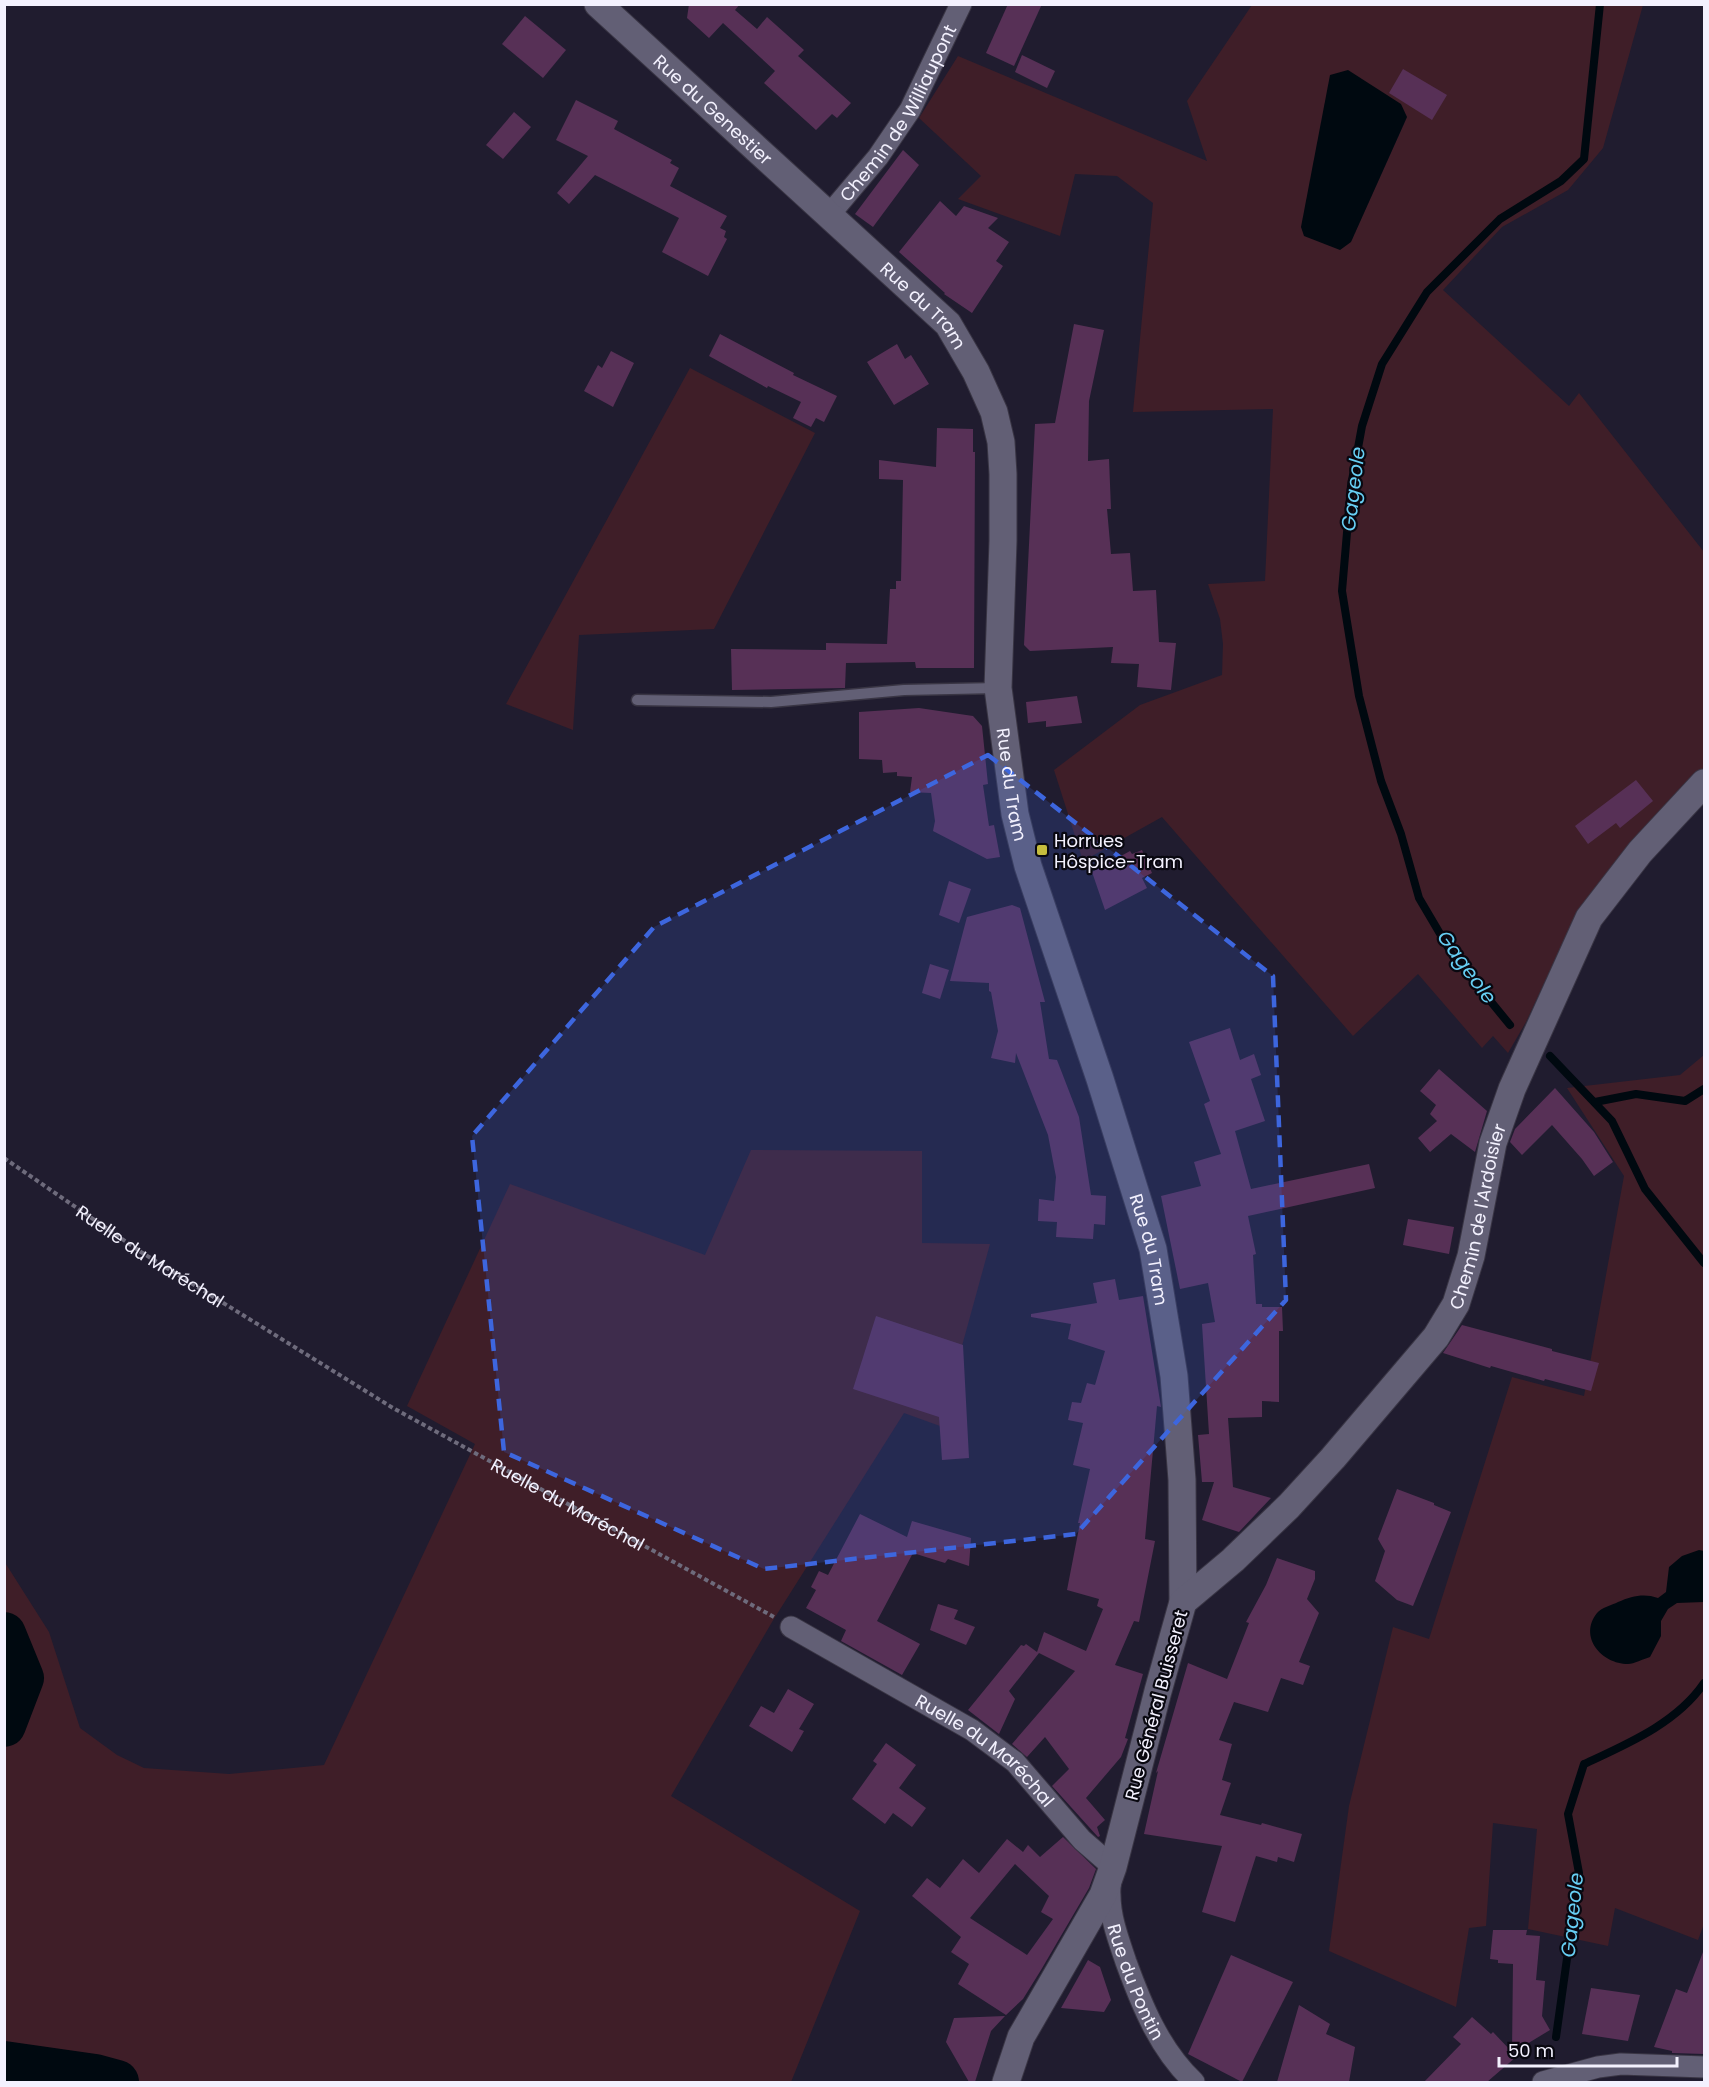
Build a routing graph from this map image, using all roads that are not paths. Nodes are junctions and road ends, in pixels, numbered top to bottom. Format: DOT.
graph roads {
  1 [pos="598,4"];
  2 [pos="961,4"];
  3 [pos="829,215"];
  4 [pos="998,688"];
  5 [pos="637,700"];
  6 [pos="1704,783"];
  7 [pos="1182,1541"];
  8 [pos="1184,1602"];
  9 [pos="791,1627"];
  10 [pos="1113,1868"];
  11 [pos="1704,2067"];
  12 [pos="1006,2082"];
  13 [pos="1194,2082"];
  14 [pos="1543,2082"];
  1 -- 3 [label="street, Rue du Genestier"];
  2 -- 3 [label="street, Chemin de Williaupont"];
  3 -- 4 [label="street, Rue du Tram"];
  4 -- 5 [label="lane"];
  4 -- 7 [label="street, Rue du Tram"];
  6 -- 8 [label="street, Chemin de l'Ardoisier"];
  7 -- 8 [label="street, Rue Général Buisseret"];
  8 -- 10 [label="street, Rue Général Buisseret"];
  9 -- 10 [label="street, Ruelle du Maréchal"];
  10 -- 12 [label="street, Rue Général Buisseret"];
  10 -- 13 [label="street, Rue du Pontin"];
  11 -- 14 [label="street"];
}
